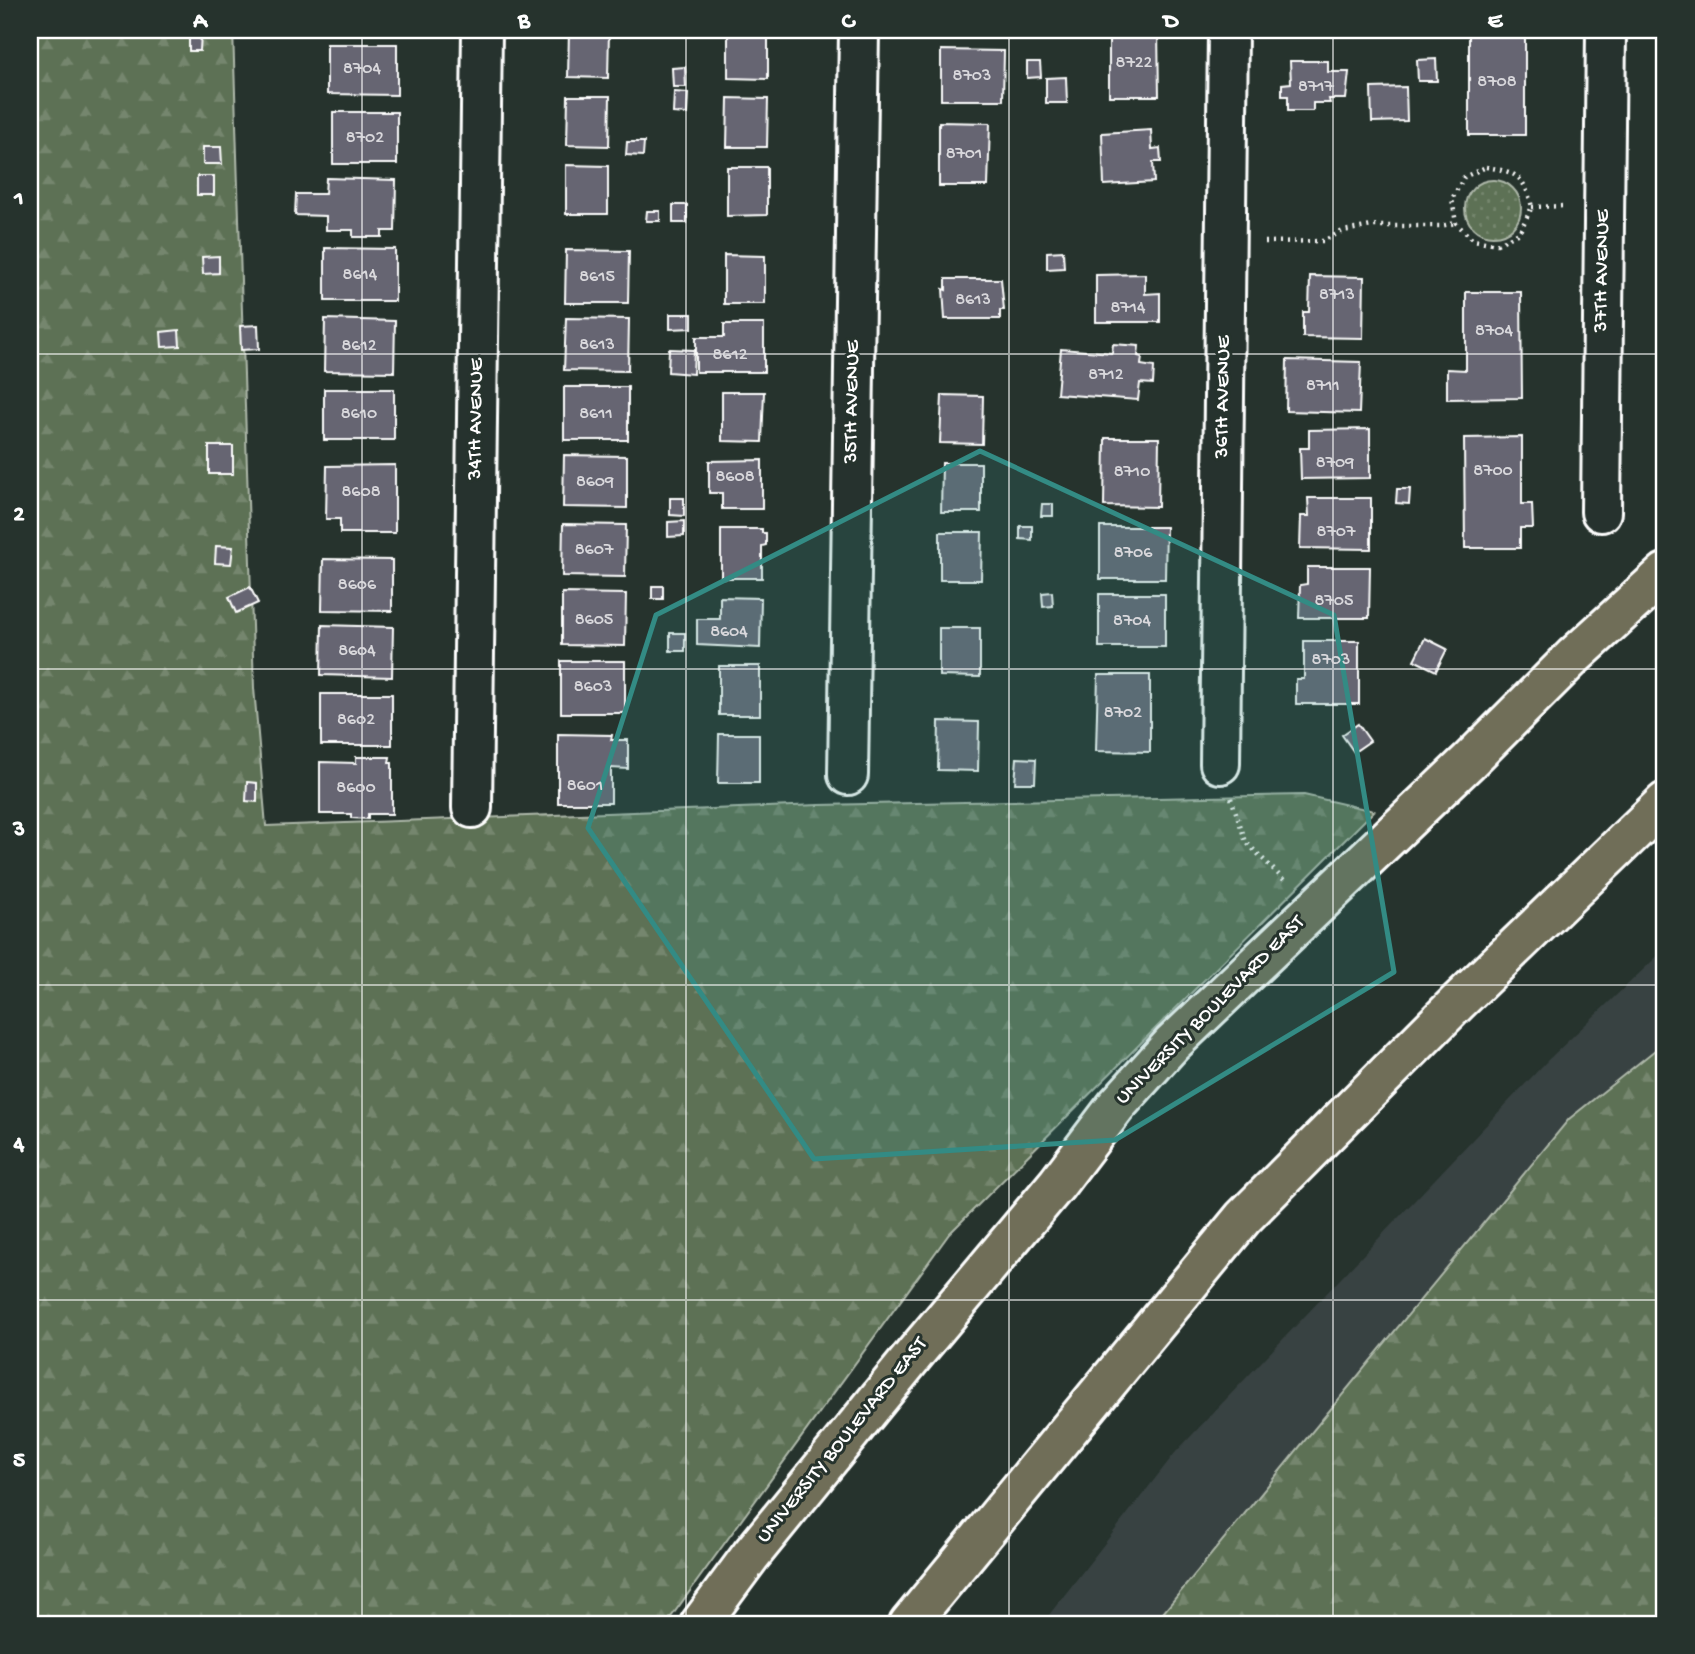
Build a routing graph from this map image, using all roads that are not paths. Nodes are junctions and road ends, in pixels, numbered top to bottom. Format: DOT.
graph roads {
  1 [pos="482,30"];
  2 [pos="859,30"];
  3 [pos="1228,30"];
  4 [pos="1606,30"];
  5 [pos="1601,512"];
  6 [pos="1665,573"];
  7 [pos="1220,764"];
  8 [pos="848,775"];
  9 [pos="1665,802"];
  10 [pos="472,808"];
  11 [pos="700,1624"];
  12 [pos="909,1624"];
  1 -- 10 [label="street, 34TH AVENUE"];
  2 -- 8 [label="street, 35TH AVENUE"];
  3 -- 7 [label="street, 36TH AVENUE"];
  4 -- 5 [label="street, 37TH AVENUE"];
  6 -- 11 [label="main road, UNIVERSITY BOULEVARD EAST"];
  9 -- 12 [label="main road"];
}
